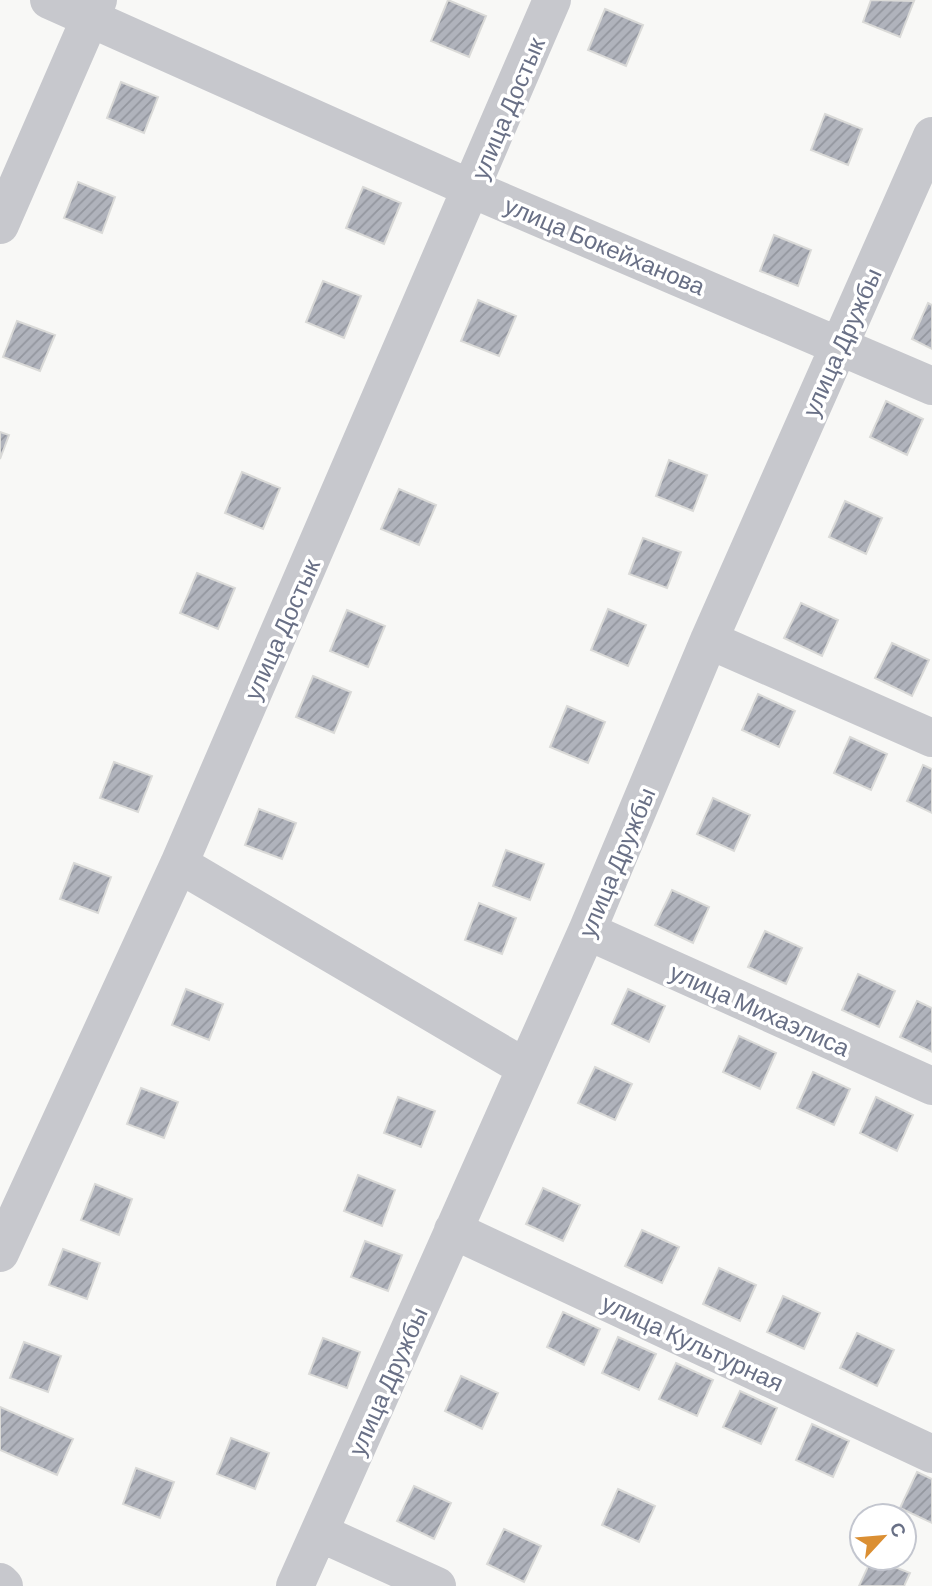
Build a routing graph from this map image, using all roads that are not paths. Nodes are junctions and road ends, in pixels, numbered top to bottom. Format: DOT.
graph roads {
  1 [pos="49,0"];
  2 [pos="552,0"];
  3 [pos="95,9"];
  4 [pos="932,136"];
  5 [pos="472,189"];
  6 [pos="0,225"];
  7 [pos="839,345"];
  8 [pos="932,386"];
  9 [pos="709,639"];
  10 [pos="932,738"];
  11 [pos="178,864"];
  12 [pos="587,931"];
  13 [pos="526,1068"];
  14 [pos="932,1086"];
  15 [pos="453,1230"];
  16 [pos="0,1253"];
  17 [pos="932,1454"];
  18 [pos="320,1533"];
  19 [pos="0,1582"];
  20 [pos="4,1586"];
  21 [pos="295,1586"];
  22 [pos="437,1586"];
  1 -- 3 [label="street, улица Бокейханова"];
  2 -- 5 [label="street, улица Достык"];
  3 -- 5 [label="street, улица Бокейханова"];
  3 -- 6 [label="street"];
  4 -- 7 [label="street, улица Дружбы"];
  5 -- 7 [label="street, улица Бокейханова"];
  5 -- 11 [label="street, улица Достык"];
  7 -- 8 [label="street, улица Бокейханова"];
  7 -- 9 [label="street, улица Дружбы"];
  9 -- 10 [label="street"];
  9 -- 12 [label="street, улица Дружбы"];
  11 -- 13 [label="street"];
  11 -- 16 [label="street, улица Достык"];
  12 -- 13 [label="street, улица Дружбы"];
  12 -- 14 [label="street, улица Михаэлиса"];
  13 -- 15 [label="street, улица Дружбы"];
  15 -- 17 [label="street, улица Культурная"];
  15 -- 18 [label="street, улица Дружбы"];
  18 -- 21 [label="street, улица Дружбы"];
  18 -- 22 [label="street"];
  19 -- 20 [label="street"];
}
